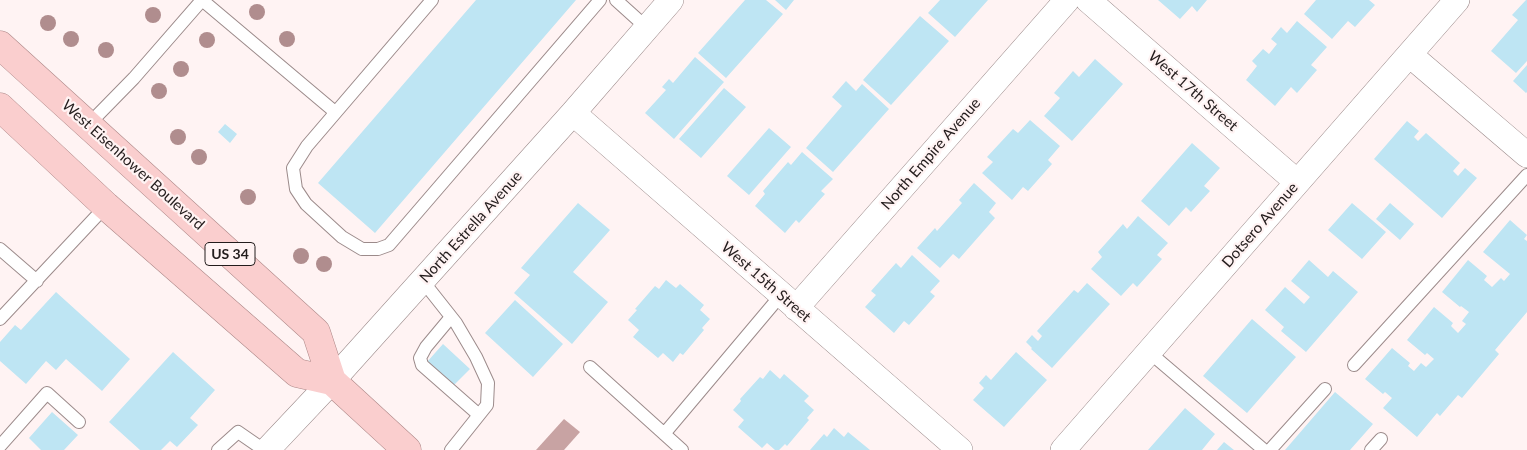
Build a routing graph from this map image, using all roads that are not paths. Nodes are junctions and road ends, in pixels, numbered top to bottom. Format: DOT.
graph roads {
  1 [pos="202,0"];
  2 [pos="432,0"];
  3 [pos="600,0"];
  4 [pos="616,0"];
  5 [pos="671,0"];
  6 [pos="1067,0"];
  7 [pos="1088,0"];
  8 [pos="1458,0"];
  9 [pos="647,28"];
  10 [pos="0,45"];
  11 [pos="1410,55"];
  12 [pos="0,107"];
  13 [pos="335,112"];
  14 [pos="573,114"];
  15 [pos="88,124"];
  16 [pos="1527,155"];
  17 [pos="1527,175"];
  18 [pos="1297,182"];
  19 [pos="106,206"];
  20 [pos="0,249"];
  21 [pos="422,280"];
  22 [pos="36,281"];
  23 [pos="789,301"];
  24 [pos="451,317"];
  25 [pos="0,319"];
  26 [pos="1149,352"];
  27 [pos="1354,365"];
  28 [pos="590,367"];
  29 [pos="332,382"];
  30 [pos="1325,389"];
  31 [pos="479,415"];
  32 [pos="79,422"];
  33 [pos="664,434"];
  34 [pos="1381,439"];
  35 [pos="0,446"];
  36 [pos="956,449"];
  37 [pos="218,450"];
  38 [pos="266,450"];
  39 [pos="407,450"];
  40 [pos="452,450"];
  41 [pos="682,450"];
  42 [pos="1063,450"];
  43 [pos="1264,450"];
  44 [pos="1270,450"];
  45 [pos="1371,450"];
  1 -- 13 [label="lane"];
  1 -- 15 [label="lane"];
  2 -- 13 [label="lane"];
  3 -- 13 [label="lane"];
  4 -- 9 [label="lane"];
  5 -- 9 [label="street, North Estrella Avenue"];
  6 -- 23 [label="street, North Empire Avenue"];
  7 -- 18 [label="street, West 17th Street"];
  8 -- 11 [label="street, Dotsero Avenue"];
  9 -- 14 [label="street, North Estrella Avenue"];
  10 -- 15 [label="highway, West Eisenhower Boulevard / US 34"];
  11 -- 16 [label="street"];
  11 -- 18 [label="street, Dotsero Avenue"];
  12 -- 19 [label="highway, US 34"];
  14 -- 21 [label="street, North Estrella Avenue"];
  14 -- 23 [label="street, West 15th Street"];
  15 -- 29 [label="highway, West Eisenhower Boulevard / US 34"];
  17 -- 27 [label="lane"];
  18 -- 26 [label="street, Dotsero Avenue"];
  19 -- 22 [label="lane"];
  19 -- 29 [label="highway, US 34"];
  20 -- 22 [label="lane"];
  21 -- 24 [label="lane"];
  21 -- 29 [label="street, North Estrella Avenue"];
  22 -- 25 [label="lane"];
  23 -- 33 [label="lane"];
  23 -- 36 [label="street, West 15th Street"];
  24 -- 31 [label="lane"];
  24 -- 31 [label="lane"];
  26 -- 42 [label="street, Dotsero Avenue"];
  26 -- 43 [label="lane"];
  28 -- 33 [label="lane"];
  29 -- 38 [label="street, North Estrella Avenue"];
  29 -- 39 [label="highway, US 34"];
  30 -- 44 [label="lane"];
  31 -- 40 [label="lane"];
  32 -- 35 [label="lane"];
  33 -- 41 [label="lane"];
  34 -- 45 [label="lane"];
  37 -- 38 [label="lane"];
}
